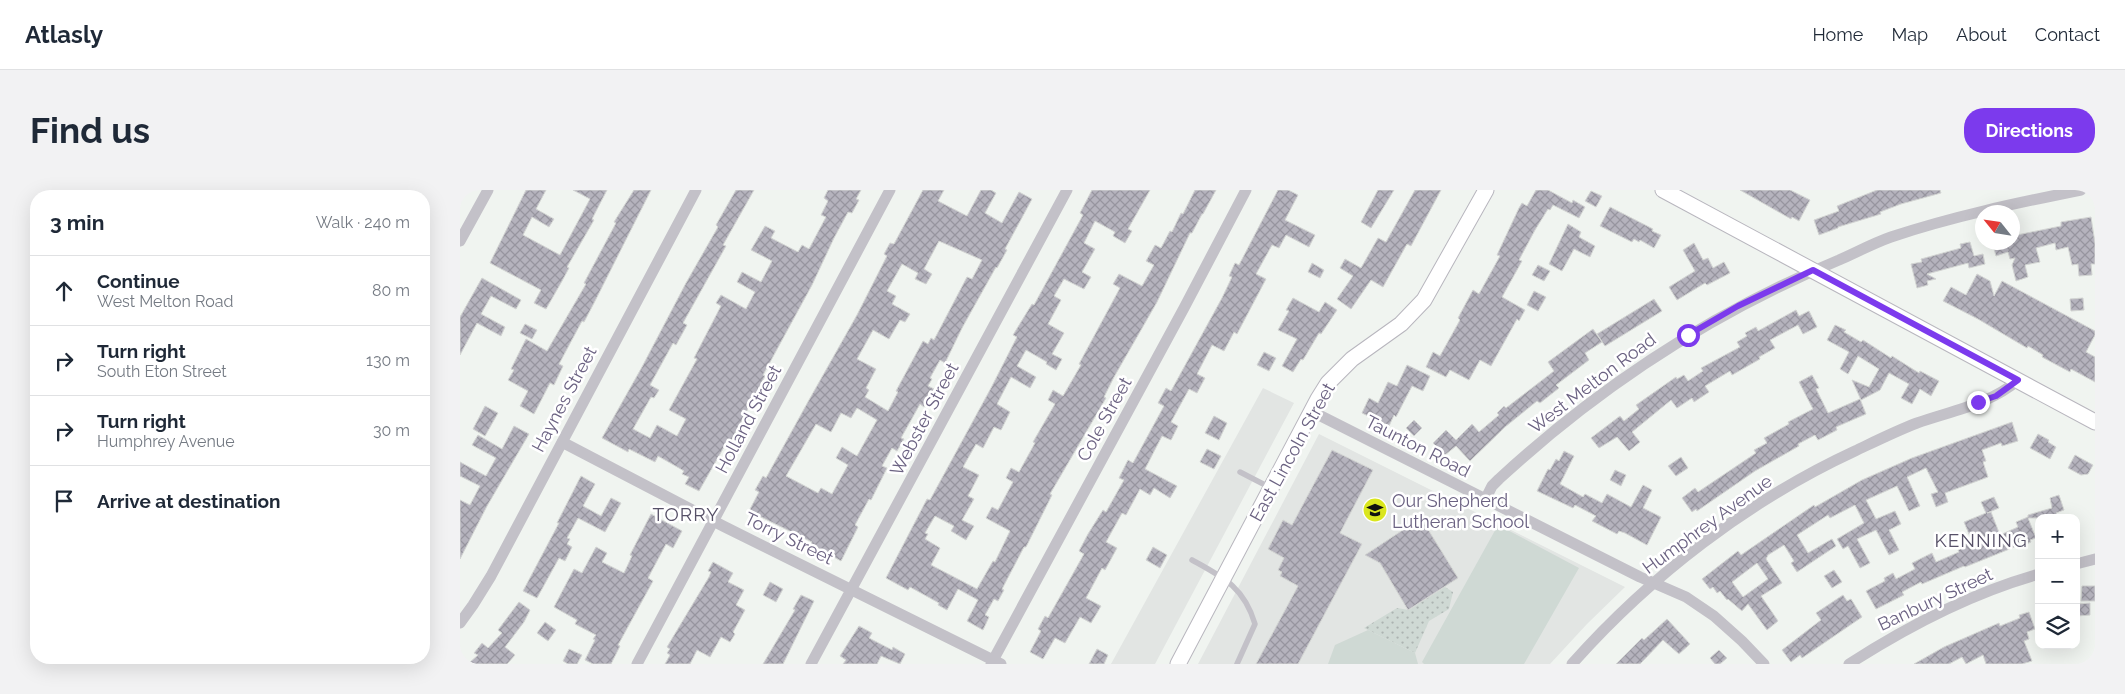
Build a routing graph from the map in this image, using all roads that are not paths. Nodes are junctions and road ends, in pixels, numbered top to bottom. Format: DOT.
graph roads {
  1 [pos="488,190"];
  2 [pos="696,190"];
  3 [pos="890,190"];
  4 [pos="1067,190"];
  5 [pos="1246,190"];
  6 [pos="1486,190"];
  7 [pos="1663,190"];
  8 [pos="2082,190"];
  9 [pos="460,241"];
  10 [pos="1813,270"];
  11 [pos="2018,380"];
  12 [pos="1311,412"];
  13 [pos="2095,422"];
  14 [pos="562,442"];
  15 [pos="1240,472"];
  16 [pos="1271,488"];
  17 [pos="1485,500"];
  18 [pos="713,520"];
  19 [pos="2095,559"];
  20 [pos="1192,560"];
  21 [pos="2080,563"];
  22 [pos="2035,575"];
  23 [pos="1224,577"];
  24 [pos="1655,583"];
  25 [pos="851,589"];
  26 [pos="460,623"];
  27 [pos="995,663"];
  28 [pos="637,664"];
  29 [pos="811,664"];
  30 [pos="1178,664"];
  31 [pos="1237,664"];
  32 [pos="1572,664"];
  33 [pos="1764,664"];
  34 [pos="1849,664"];
  1 -- 9 [label="street"];
  2 -- 14 [label="street, Haynes Street"];
  3 -- 18 [label="street, Holland Street"];
  4 -- 25 [label="street, Webster Street"];
  5 -- 27 [label="street, Cole Street"];
  6 -- 12 [label="street, East Lincoln Street"];
  7 -- 10 [label="street"];
  8 -- 10 [label="street, West Melton Road"];
  10 -- 11 [label="street"];
  10 -- 17 [label="street, West Melton Road"];
  11 -- 13 [label="street"];
  11 -- 24 [label="street, Humphrey Avenue"];
  12 -- 16 [label="street, East Lincoln Street"];
  12 -- 17 [label="street, Taunton Road"];
  14 -- 18 [label="street, Torry Street"];
  14 -- 26 [label="street, Haynes Street"];
  15 -- 16 [label="lane"];
  16 -- 23 [label="street, East Lincoln Street"];
  17 -- 24 [label="street, Taunton Road"];
  18 -- 25 [label="street, Torry Street"];
  18 -- 28 [label="street, Holland Street"];
  19 -- 21 [label="street"];
  20 -- 23 [label="lane"];
  22 -- 34 [label="street, Banbury Street"];
  23 -- 30 [label="street, East Lincoln Street"];
  23 -- 31 [label="lane"];
  24 -- 32 [label="street, Humphrey Avenue"];
  24 -- 33 [label="street, Taunton Road"];
  25 -- 27 [label="street, Torry Street"];
  25 -- 29 [label="street, Webster Street"];
}
